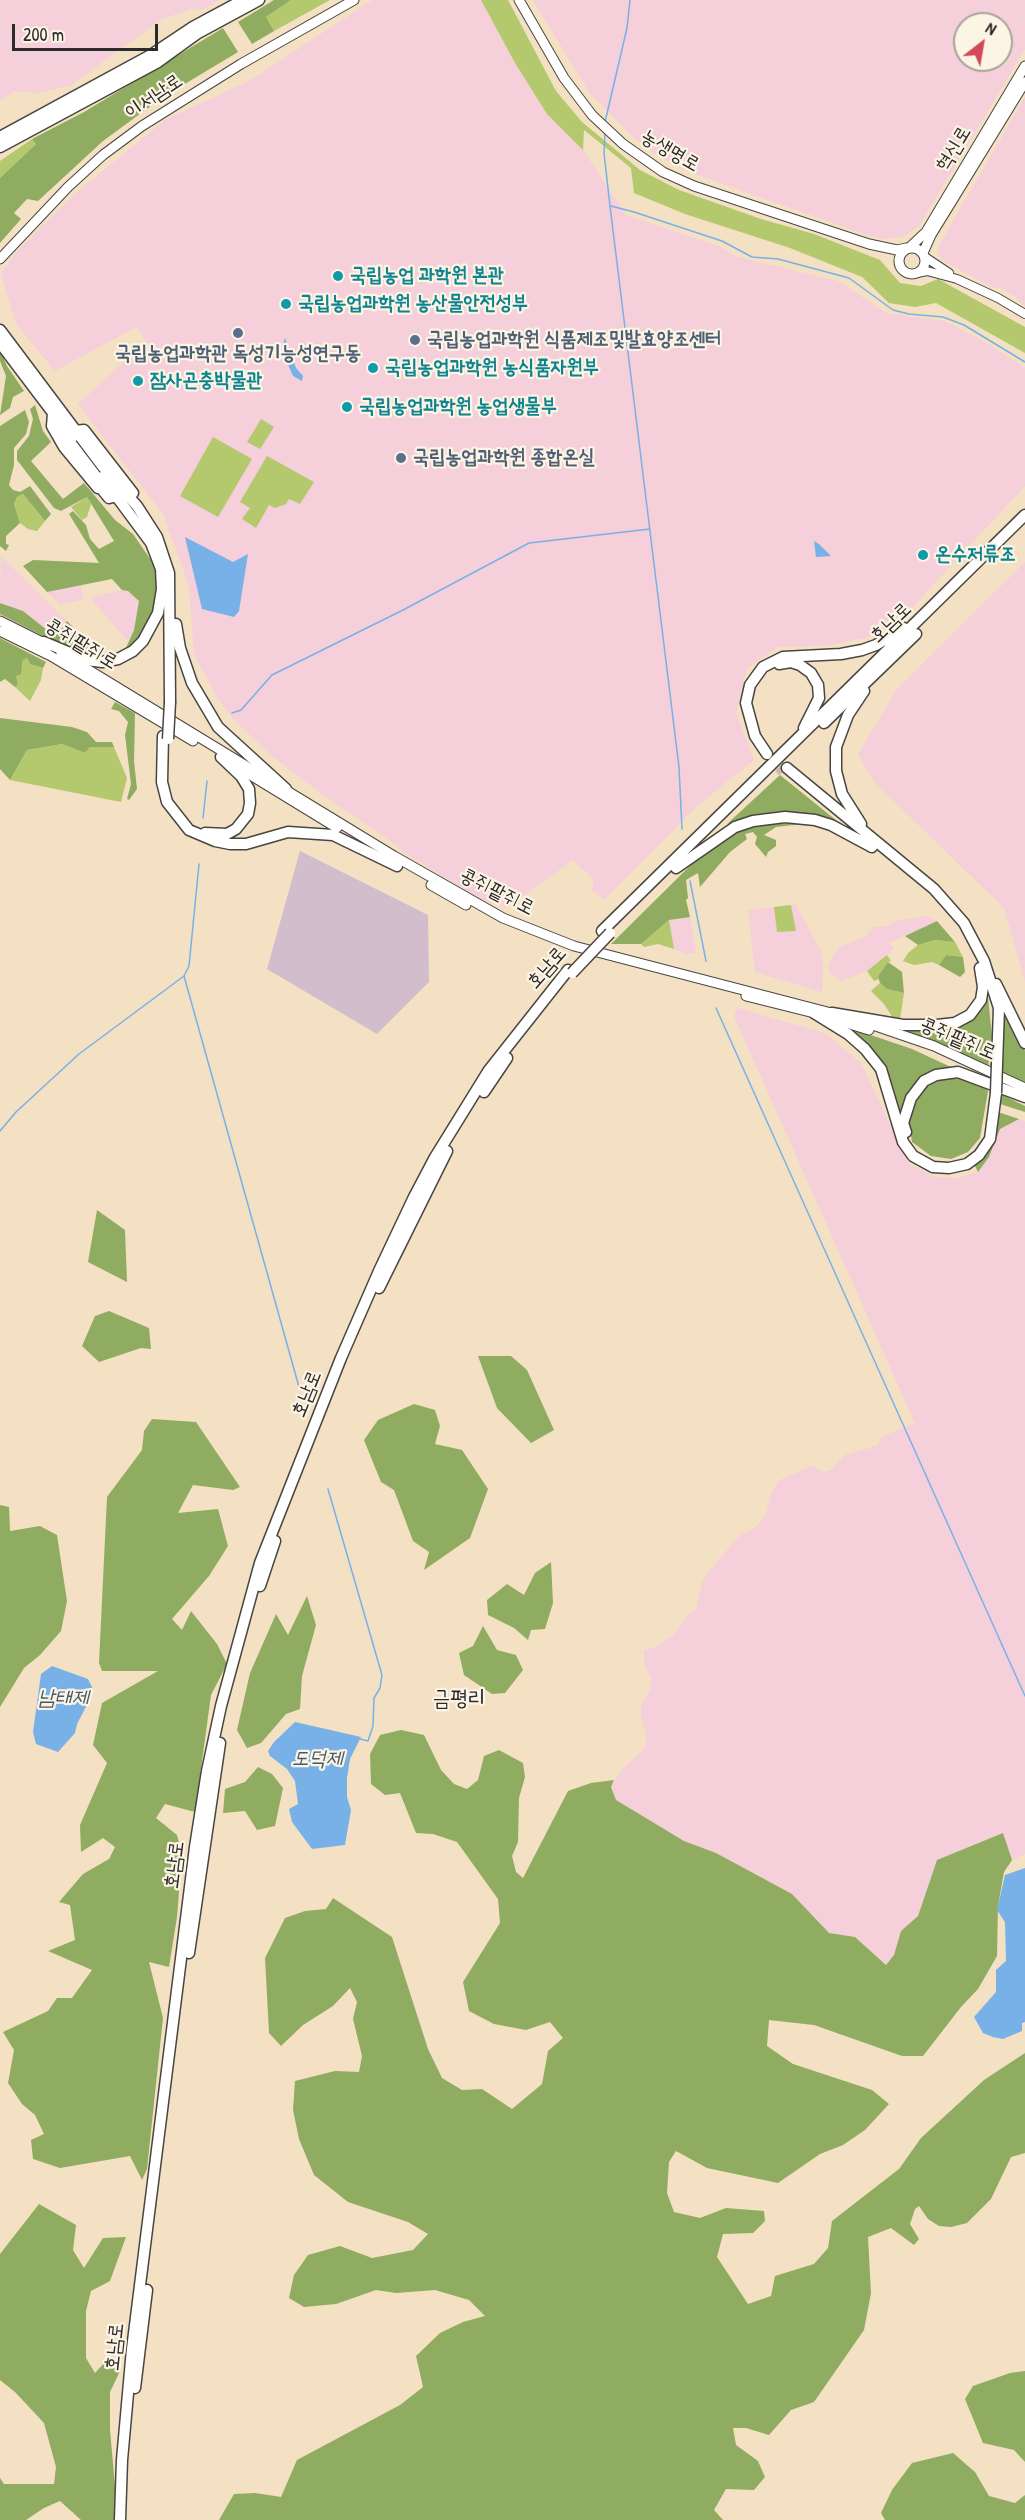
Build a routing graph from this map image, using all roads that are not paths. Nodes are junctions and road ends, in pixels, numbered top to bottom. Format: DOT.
graph roads {
  1 [pos="243,0"];
  2 [pos="259,0"];
  3 [pos="354,0"];
  4 [pos="519,0"];
  5 [pos="1025,66"];
  6 [pos="1025,82"];
  7 [pos="50,120"];
  8 [pos="0,137"];
  9 [pos="0,147"];
  10 [pos="0,156"];
  11 [pos="869,244"];
  12 [pos="908,248"];
  13 [pos="924,255"];
  14 [pos="0,259"];
  15 [pos="899,264"];
  16 [pos="917,273"];
  17 [pos="957,279"];
  18 [pos="1025,314"];
  19 [pos="0,330"];
  20 [pos="0,343"];
  21 [pos="55,417"];
  22 [pos="116,495"];
  23 [pos="1025,515"];
  24 [pos="1025,525"];
  25 [pos="165,571"];
  26 [pos="937,603"];
  27 [pos="0,621"];
  28 [pos="0,631"];
  29 [pos="44,642"];
  30 [pos="890,660"];
  31 [pos="165,737"];
  32 [pos="788,748"];
  33 [pos="221,757"];
  34 [pos="785,770"];
  35 [pos="286,789"];
  36 [pos="881,849"];
  37 [pos="397,866"];
  38 [pos="676,868"];
  39 [pos="606,932"];
  40 [pos="981,959"];
  41 [pos="570,972"];
  42 [pos="814,1013"];
  43 [pos="832,1013"];
  44 [pos="1025,1043"];
  45 [pos="1025,1088"];
  46 [pos="994,1092"];
  47 [pos="1025,1097"];
  48 [pos="195,1847"];
  49 [pos="181,1921"];
  50 [pos="170,2005"];
  51 [pos="157,2152"];
  52 [pos="120,2520"];
  53 [pos="128,2520"];
  1 -- 8 [label="highway"];
  2 -- 7 [label="highway"];
  3 -- 14 [label="main road, 이서남로"];
  4 -- 11 [label="main road, 농생명로"];
  5 -- 12 [label="main road, 혁신로"];
  6 -- 13 [label="main road, 혁신로"];
  7 -- 9 [label="highway"];
  7 -- 10 [label="highway"];
  11 -- 12 [label="main road, 농생명로"];
  11 -- 15 [label="main road, 농생명로"];
  12 -- 13 [label="main road, 농생명로"];
  12 -- 15 [label="main road"];
  13 -- 16 [label="main road"];
  13 -- 17 [label="street, 농생명로"];
  15 -- 16 [label="main road, 농생명로"];
  16 -- 17 [label="street, 농생명로"];
  17 -- 18 [label="street, 농생명로"];
  19 -- 25 [label="highway"];
  20 -- 21 [label="highway"];
  21 -- 22 [label="highway"];
  21 -- 22 [label="highway"];
  22 -- 25 [label="highway"];
  23 -- 26 [label="highway, 호남로"];
  24 -- 30 [label="highway, 호남로"];
  25 -- 29 [label="highway"];
  25 -- 31 [label="highway, bridge"];
  25 -- 35 [label="highway"];
  26 -- 32 [label="highway, 호남로"];
  26 -- 32 [label="highway"];
  27 -- 29 [label="main road, 콩쥐팥쥐로"];
  28 -- 33 [label="main road, 콩쥐팥쥐로"];
  29 -- 35 [label="main road, 콩쥐팥쥐로"];
  30 -- 36 [label="highway"];
  30 -- 38 [label="highway, 호남로"];
  31 -- 33 [label="highway"];
  31 -- 37 [label="highway"];
  32 -- 39 [label="highway, 호남로"];
  33 -- 37 [label="main road, 콩쥐팥쥐로"];
  34 -- 36 [label="highway"];
  35 -- 43 [label="main road, 콩쥐팥쥐로"];
  36 -- 38 [label="highway"];
  36 -- 40 [label="highway"];
  37 -- 42 [label="main road, 콩쥐팥쥐로"];
  38 -- 39 [label="highway, 호남로"];
  39 -- 41 [label="highway, 호남로"];
  40 -- 43 [label="highway"];
  40 -- 44 [label="highway"];
  40 -- 46 [label="highway, bridge"];
  41 -- 48 [label="highway, 호남로"];
  41 -- 53 [label="highway, 호남로"];
  42 -- 46 [label="highway"];
  42 -- 47 [label="main road, 콩쥐팥쥐로"];
  43 -- 45 [label="main road, 콩쥐팥쥐로"];
  46 -- 47 [label="highway"];
  48 -- 49 [label="highway"];
  48 -- 51 [label="highway, 호남로"];
  50 -- 51 [label="highway"];
  51 -- 52 [label="highway, 호남로"];
}
